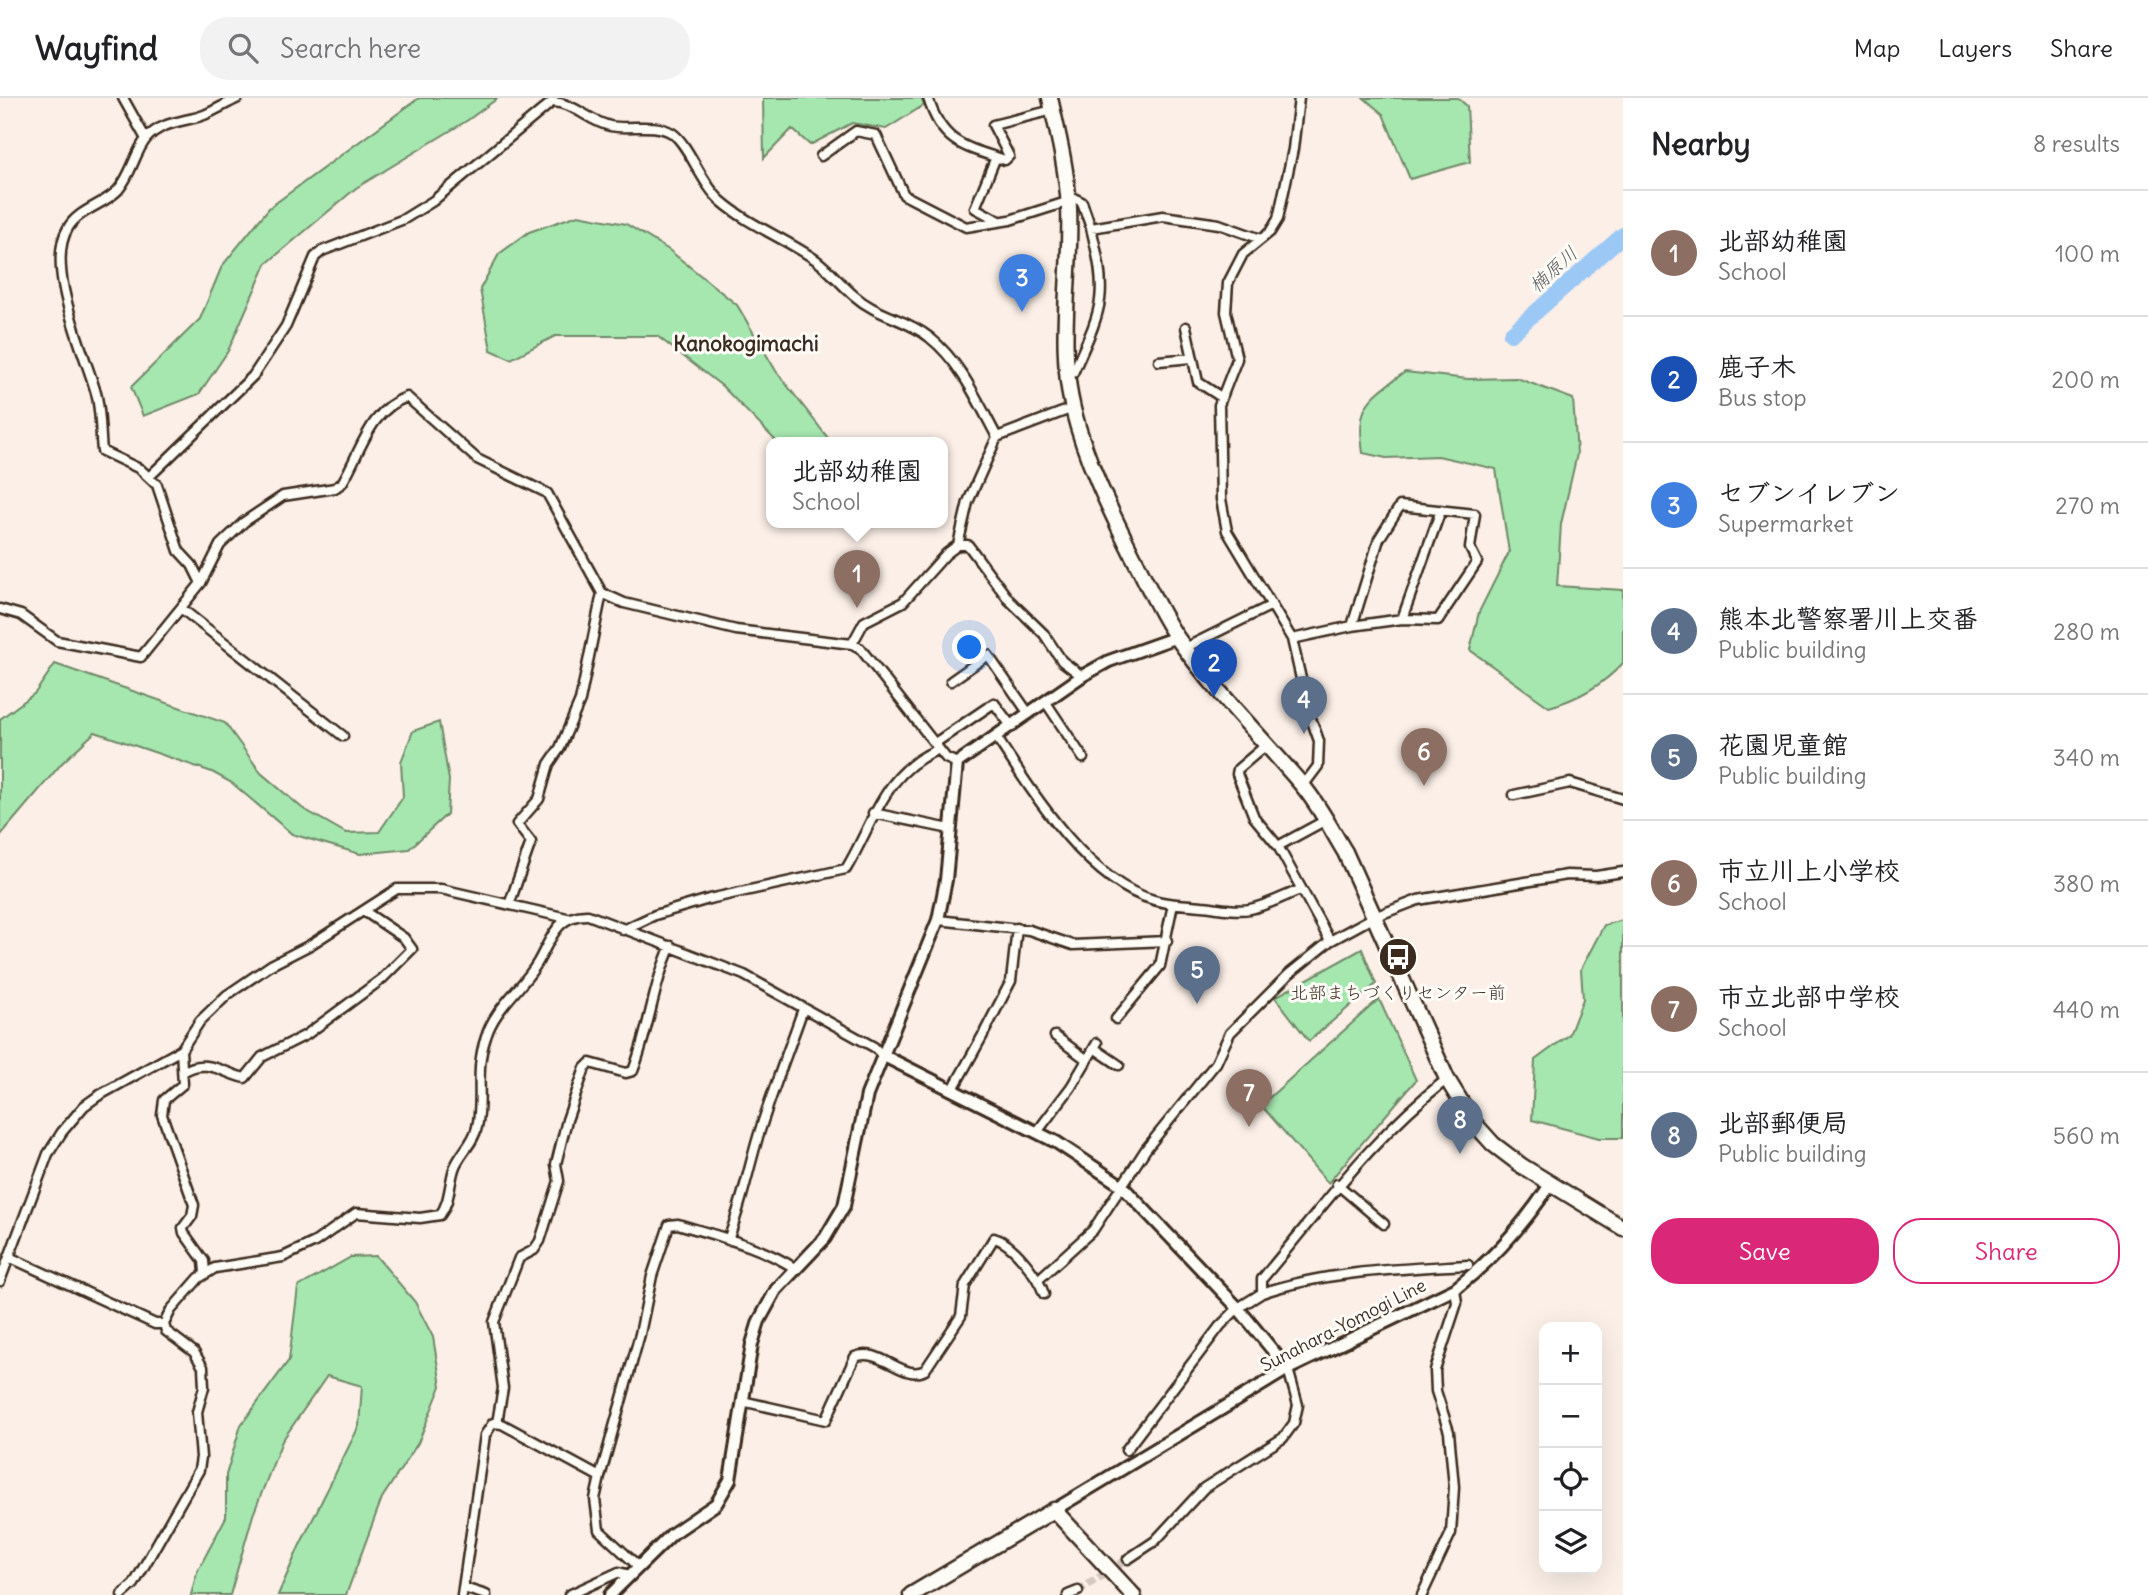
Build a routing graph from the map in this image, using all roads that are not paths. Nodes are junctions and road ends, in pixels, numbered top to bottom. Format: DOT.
graph roads {
  1 [pos="123,98"];
  2 [pos="238,98"];
  3 [pos="928,98"];
  4 [pos="1299,98"];
  5 [pos="1052,104"];
  6 [pos="146,139"];
  7 [pos="821,156"];
  8 [pos="996,157"];
  9 [pos="1069,199"];
  10 [pos="999,221"];
  11 [pos="1091,228"];
  12 [pos="1261,239"];
  13 [pos="1186,327"];
  14 [pos="1192,358"];
  15 [pos="1159,361"];
  16 [pos="1068,374"];
  17 [pos="1221,397"];
  18 [pos="1073,408"];
  19 [pos="997,437"];
  20 [pos="149,477"];
  21 [pos="1441,510"];
  22 [pos="958,545"];
  23 [pos="201,583"];
  24 [pos="603,593"];
  25 [pos="1272,605"];
  26 [pos="182,608"];
  27 [pos="0,609"];
  28 [pos="1402,619"];
  29 [pos="1352,626"];
  30 [pos="1293,639"];
  31 [pos="1181,643"];
  32 [pos="852,644"];
  33 [pos="1082,676"];
  34 [pos="951,681"];
  35 [pos="1045,701"];
  36 [pos="1029,714"];
  37 [pos="1012,727"];
  38 [pos="343,736"];
  39 [pos="997,738"];
  40 [pos="937,746"];
  41 [pos="1265,746"];
  42 [pos="1083,758"];
  43 [pos="957,763"];
  44 [pos="1303,786"];
  45 [pos="1514,795"];
  46 [pos="1623,799"];
  47 [pos="873,813"];
  48 [pos="1326,820"];
  49 [pos="950,829"];
  50 [pos="1278,845"];
  51 [pos="1623,872"];
  52 [pos="1300,890"];
  53 [pos="1173,904"];
  54 [pos="509,905"];
  55 [pos="364,911"];
  56 [pos="1374,917"];
  57 [pos="567,918"];
  58 [pos="938,920"];
  59 [pos="1017,928"];
  60 [pos="623,930"];
  61 [pos="1167,941"];
  62 [pos="1330,941"];
  63 [pos="671,946"];
  64 [pos="803,1009"];
  65 [pos="1116,1019"];
  66 [pos="1055,1036"];
  67 [pos="181,1050"];
  68 [pos="882,1055"];
  69 [pos="1086,1059"];
  70 [pos="1119,1065"];
  71 [pos="183,1072"];
  72 [pos="1447,1079"];
  73 [pos="953,1089"];
  74 [pos="1037,1132"];
  75 [pos="1337,1184"];
  76 [pos="1121,1185"];
  77 [pos="1550,1185"];
  78 [pos="1384,1224"];
  79 [pos="1623,1228"];
  80 [pos="728,1240"];
  81 [pos="9,1257"];
  82 [pos="1468,1265"];
  83 [pos="796,1269"];
  84 [pos="205,1273"];
  85 [pos="1038,1280"];
  86 [pos="0,1281"];
  87 [pos="1455,1289"];
  88 [pos="1262,1293"];
  89 [pos="1044,1294"];
  90 [pos="1238,1308"];
  91 [pos="164,1324"];
  92 [pos="1288,1369"];
  93 [pos="742,1401"];
  94 [pos="498,1423"];
  95 [pos="1126,1450"];
  96 [pos="600,1477"];
  97 [pos="1054,1510"];
  98 [pos="1128,1559"];
  99 [pos="638,1566"];
  100 [pos="630,1575"];
  101 [pos="1079,1591"];
  102 [pos="463,1592"];
  103 [pos="122,1595"];
  104 [pos="486,1595"];
  105 [pos="569,1595"];
  106 [pos="610,1595"];
  107 [pos="911,1595"];
  108 [pos="1068,1595"];
  109 [pos="1133,1595"];
  110 [pos="1422,1595"];
  1 -- 6 [label="street"];
  2 -- 6 [label="street"];
  3 -- 8 [label="street"];
  4 -- 12 [label="street"];
  5 -- 8 [label="street"];
  5 -- 9 [label="highway"];
  6 -- 20 [label="street"];
  7 -- 10 [label="street"];
  8 -- 10 [label="street"];
  9 -- 10 [label="street"];
  9 -- 11 [label="street"];
  9 -- 16 [label="highway"];
  11 -- 12 [label="street"];
  11 -- 16 [label="street"];
  12 -- 17 [label="street"];
  13 -- 14 [label="street"];
  14 -- 15 [label="street"];
  14 -- 17 [label="street"];
  16 -- 18 [label="highway"];
  17 -- 25 [label="street"];
  18 -- 19 [label="street"];
  18 -- 31 [label="highway"];
  19 -- 20 [label="street"];
  19 -- 22 [label="street"];
  20 -- 23 [label="street"];
  21 -- 28 [label="street"];
  21 -- 28 [label="street"];
  21 -- 29 [label="street"];
  22 -- 32 [label="street"];
  22 -- 33 [label="street"];
  23 -- 24 [label="street"];
  23 -- 26 [label="street"];
  24 -- 32 [label="street"];
  24 -- 54 [label="street"];
  25 -- 30 [label="street"];
  25 -- 31 [label="street"];
  26 -- 27 [label="street"];
  26 -- 38 [label="street"];
  28 -- 29 [label="street"];
  29 -- 30 [label="street"];
  30 -- 44 [label="street"];
  31 -- 33 [label="street"];
  31 -- 41 [label="highway"];
  32 -- 40 [label="street"];
  33 -- 35 [label="street"];
  34 -- 36 [label="street"];
  35 -- 36 [label="street"];
  35 -- 42 [label="street"];
  36 -- 37 [label="street"];
  37 -- 39 [label="street"];
  37 -- 40 [label="street"];
  39 -- 43 [label="street"];
  39 -- 53 [label="street"];
  40 -- 43 [label="street"];
  40 -- 47 [label="street"];
  41 -- 44 [label="highway"];
  41 -- 50 [label="street"];
  43 -- 49 [label="street"];
  44 -- 48 [label="highway"];
  45 -- 46 [label="street"];
  47 -- 49 [label="street"];
  47 -- 60 [label="street"];
  48 -- 50 [label="street"];
  48 -- 56 [label="highway"];
  49 -- 58 [label="street"];
  50 -- 52 [label="street"];
  51 -- 56 [label="street"];
  52 -- 53 [label="street"];
  52 -- 62 [label="street"];
  53 -- 61 [label="street"];
  54 -- 55 [label="street"];
  54 -- 57 [label="street"];
  55 -- 67 [label="street"];
  55 -- 71 [label="street"];
  56 -- 62 [label="street"];
  56 -- 72 [label="highway"];
  57 -- 60 [label="street"];
  57 -- 84 [label="street"];
  58 -- 59 [label="street"];
  58 -- 68 [label="street"];
  59 -- 61 [label="street"];
  59 -- 73 [label="street"];
  60 -- 63 [label="street"];
  61 -- 65 [label="street"];
  62 -- 76 [label="street"];
  63 -- 64 [label="street"];
  63 -- 94 [label="street"];
  64 -- 68 [label="street"];
  64 -- 80 [label="street"];
  66 -- 69 [label="street"];
  67 -- 71 [label="street"];
  67 -- 81 [label="street"];
  68 -- 73 [label="street"];
  68 -- 83 [label="street"];
  69 -- 70 [label="street"];
  69 -- 74 [label="street"];
  71 -- 84 [label="street"];
  72 -- 75 [label="street"];
  72 -- 77 [label="highway"];
  73 -- 74 [label="street"];
  74 -- 76 [label="street"];
  75 -- 78 [label="street"];
  75 -- 88 [label="street"];
  76 -- 85 [label="street"];
  76 -- 90 [label="street"];
  77 -- 79 [label="highway"];
  77 -- 87 [label="street, Sunahara-Yomogi Line"];
  80 -- 83 [label="street"];
  80 -- 96 [label="street"];
  81 -- 86 [label="street"];
  81 -- 91 [label="street"];
  82 -- 88 [label="street"];
  83 -- 93 [label="street"];
  84 -- 91 [label="street"];
  85 -- 89 [label="street"];
  85 -- 93 [label="street"];
  87 -- 92 [label="street, Sunahara-Yomogi Line"];
  87 -- 110 [label="street"];
  88 -- 90 [label="street"];
  90 -- 92 [label="street"];
  90 -- 95 [label="street"];
  91 -- 103 [label="street"];
  92 -- 97 [label="street, Sunahara-Yomogi Line"];
  92 -- 98 [label="street"];
  93 -- 99 [label="street"];
  94 -- 96 [label="street"];
  94 -- 102 [label="street"];
  96 -- 99 [label="street"];
  97 -- 107 [label="highway"];
  97 -- 109 [label="highway"];
  99 -- 100 [label="street"];
  100 -- 105 [label="street"];
  100 -- 106 [label="street"];
  101 -- 108 [label="street"];
  102 -- 104 [label="street"];
}
